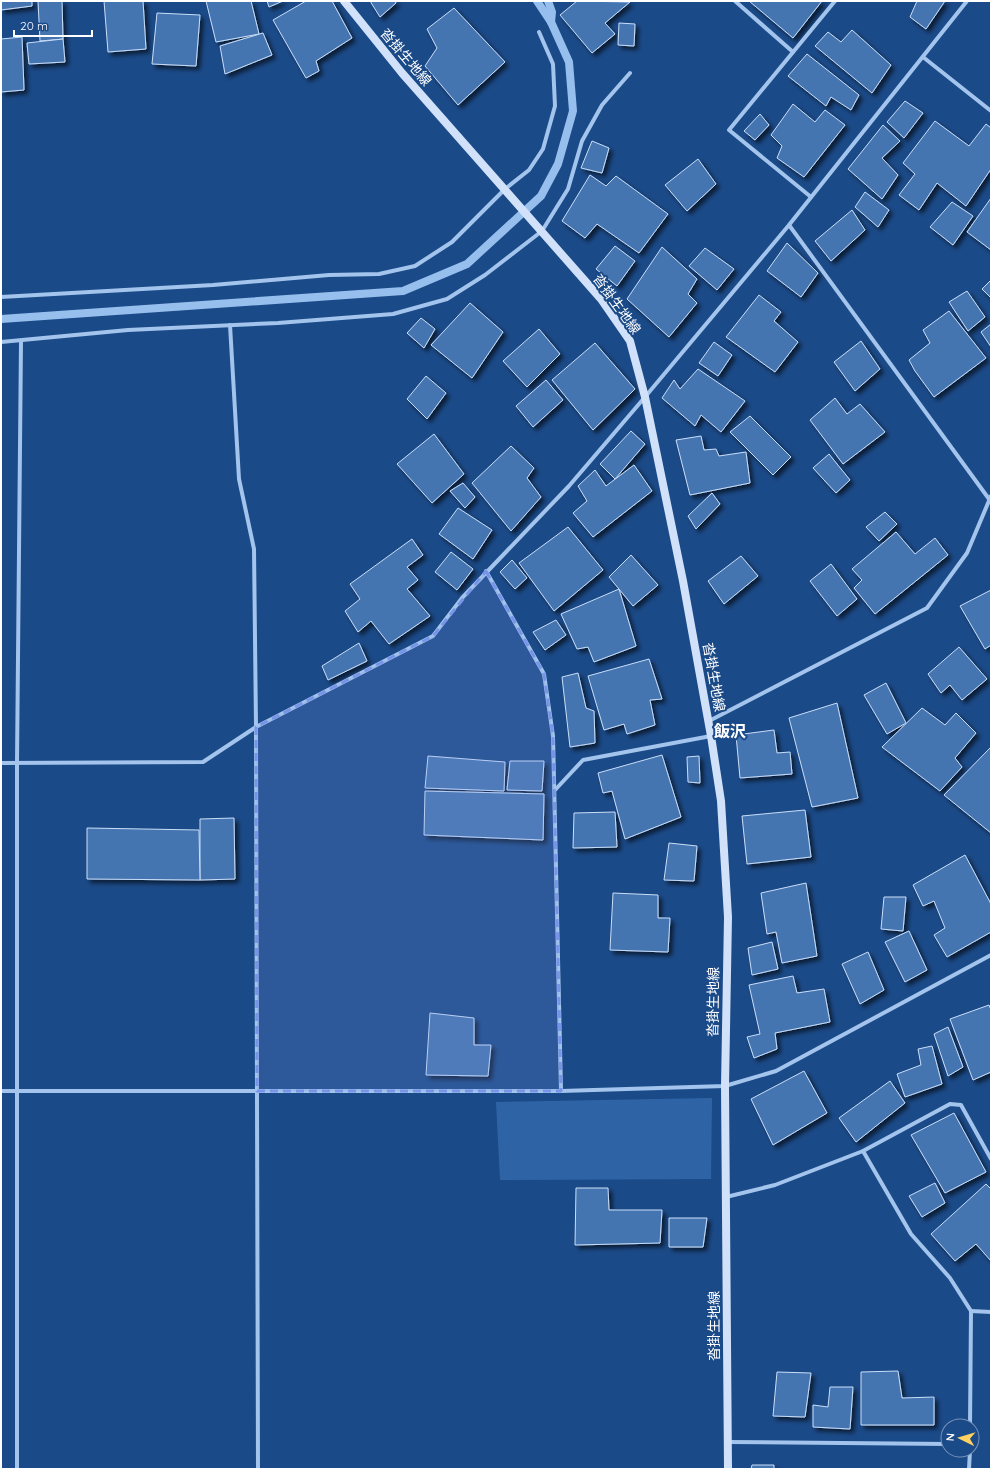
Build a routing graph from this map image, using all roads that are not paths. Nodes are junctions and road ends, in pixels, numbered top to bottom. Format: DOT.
graph roads {
  1 [pos="344,1"];
  2 [pos="735,1"];
  3 [pos="835,1"];
  4 [pos="967,1"];
  5 [pos="539,32"];
  6 [pos="793,52"];
  7 [pos="923,57"];
  8 [pos="630,73"];
  9 [pos="991,111"];
  10 [pos="506,189"];
  11 [pos="811,197"];
  12 [pos="789,225"];
  13 [pos="542,230"];
  14 [pos="1,297"];
  15 [pos="230,325"];
  16 [pos="21,341"];
  17 [pos="1,342"];
  18 [pos="645,397"];
  19 [pos="990,498"];
  20 [pos="486,572"];
  21 [pos="708,721"];
  22 [pos="256,727"];
  23 [pos="711,736"];
  24 [pos="1,763"];
  25 [pos="17,763"];
  26 [pos="554,790"];
  27 [pos="991,955"];
  28 [pos="725,1086"];
  29 [pos="1,1091"];
  30 [pos="17,1091"];
  31 [pos="257,1091"];
  32 [pos="560,1091"];
  33 [pos="863,1151"];
  34 [pos="991,1159"];
  35 [pos="726,1196"];
  36 [pos="971,1312"];
  37 [pos="991,1312"];
  38 [pos="970,1418"];
  39 [pos="728,1442"];
  40 [pos="940,1444"];
  41 [pos="970,1458"];
  42 [pos="17,1469"];
  43 [pos="258,1469"];
  44 [pos="728,1469"];
  45 [pos="969,1469"];
  1 -- 10 [label="main road, 沓掛生地線"];
  2 -- 6 [label="street"];
  3 -- 6 [label="street"];
  4 -- 7 [label="street"];
  5 -- 10 [label="street"];
  6 -- 11 [label="street"];
  7 -- 9 [label="street"];
  7 -- 11 [label="street"];
  8 -- 13 [label="street"];
  10 -- 13 [label="main road, 沓掛生地線"];
  10 -- 14 [label="street"];
  11 -- 12 [label="street"];
  12 -- 18 [label="street"];
  12 -- 19 [label="street"];
  13 -- 15 [label="street"];
  13 -- 18 [label="main road, 沓掛生地線"];
  15 -- 16 [label="street"];
  15 -- 22 [label="street"];
  16 -- 17 [label="street"];
  16 -- 25 [label="street"];
  18 -- 20 [label="street"];
  18 -- 21 [label="main road, 沓掛生地線"];
  19 -- 21 [label="street"];
  20 -- 22 [label="street"];
  20 -- 26 [label="street"];
  21 -- 23 [label="main road, 沓掛生地線"];
  22 -- 25 [label="street"];
  22 -- 31 [label="street"];
  23 -- 26 [label="street"];
  23 -- 28 [label="main road, 沓掛生地線"];
  24 -- 25 [label="street"];
  25 -- 30 [label="street"];
  26 -- 32 [label="street"];
  27 -- 28 [label="street"];
  28 -- 32 [label="street"];
  28 -- 35 [label="main road, 沓掛生地線"];
  29 -- 30 [label="street"];
  30 -- 31 [label="street"];
  30 -- 42 [label="street"];
  31 -- 32 [label="street"];
  31 -- 43 [label="street"];
  33 -- 34 [label="street"];
  33 -- 35 [label="street"];
  33 -- 36 [label="street"];
  35 -- 39 [label="main road, 沓掛生地線"];
  36 -- 37 [label="street"];
  36 -- 38 [label="street"];
  39 -- 40 [label="street"];
  39 -- 44 [label="main road, 沓掛生地線"];
  41 -- 45 [label="street"];
}
